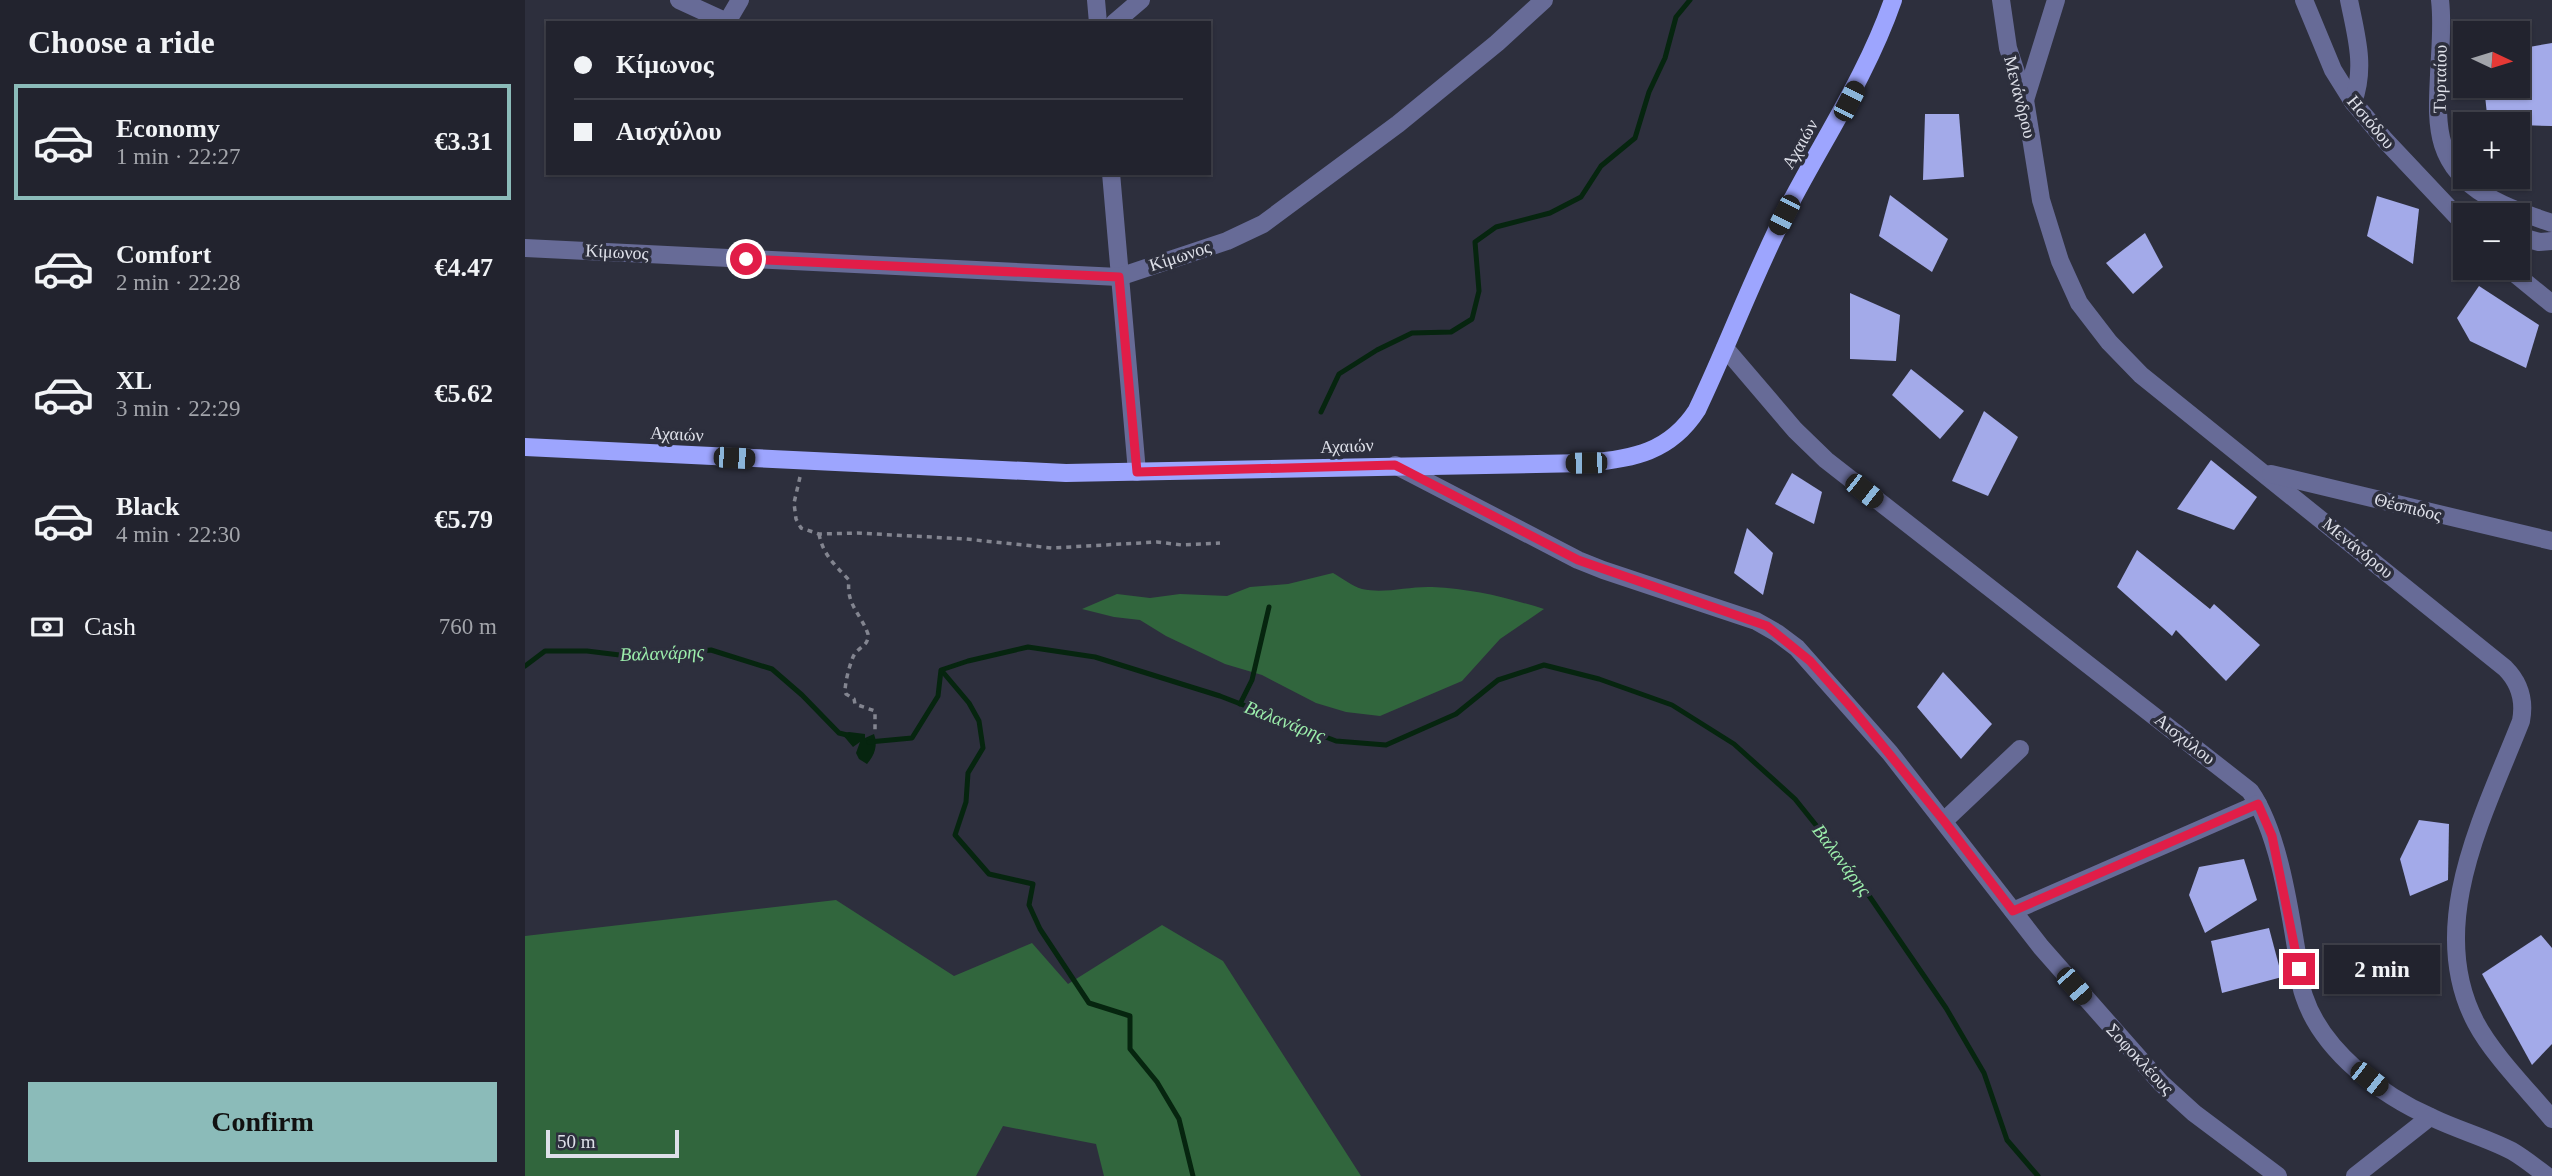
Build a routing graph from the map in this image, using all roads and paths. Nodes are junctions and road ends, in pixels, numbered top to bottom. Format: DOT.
graph roads {
  1 [pos="679,0"];
  2 [pos="740,0"];
  3 [pos="1096,0"];
  4 [pos="1141,0"];
  5 [pos="1544,0"];
  6 [pos="1893,0"];
  7 [pos="2001,0"];
  8 [pos="2056,0"];
  9 [pos="2304,0"];
  10 [pos="2349,0"];
  11 [pos="2440,0"];
  12 [pos="726,21"];
  13 [pos="729,21"];
  14 [pos="1098,21"];
  15 [pos="1116,21"];
  16 [pos="2025,100"];
  17 [pos="2353,102"];
  18 [pos="1111,175"];
  19 [pos="2453,211"];
  20 [pos="2552,223"];
  21 [pos="2530,239"];
  22 [pos="2552,241"];
  23 [pos="525,248"];
  24 [pos="1119,277"];
  25 [pos="2523,280"];
  26 [pos="2552,304"];
  27 [pos="1725,348"];
  28 [pos="525,447"];
  29 [pos="813,461"];
  30 [pos="1395,465"];
  31 [pos="1137,472"];
  32 [pos="2264,472"];
  33 [pos="819,534"];
  34 [pos="2552,541"];
  35 [pos="1220,543"];
  36 [pos="875,731"];
  37 [pos="2020,749"];
  38 [pos="2258,804"];
  39 [pos="1944,821"];
  40 [pos="2013,911"];
  41 [pos="2430,1117"];
  42 [pos="2552,1119"];
  43 [pos="2278,1176"];
  44 [pos="2355,1176"];
  45 [pos="2547,1176"];
  1 -- 12 [label="street"];
  2 -- 13 [label="street"];
  3 -- 14 [label="street"];
  4 -- 15 [label="street"];
  5 -- 24 [label="street, Κίμωνος"];
  6 -- 27 [label="main road, Αχαιών"];
  7 -- 16 [label="street, Μενάνδρου"];
  8 -- 16 [label="street"];
  9 -- 17 [label="street, Ησιόδου"];
  10 -- 17 [label="street"];
  11 -- 20 [label="street, Τυρταίου"];
  16 -- 32 [label="street, Μενάνδρου"];
  17 -- 19 [label="street, Ησιόδου"];
  18 -- 24 [label="street"];
  21 -- 22 [label="street"];
  23 -- 24 [label="street, Κίμωνος"];
  24 -- 31 [label="street"];
  25 -- 26 [label="street"];
  27 -- 30 [label="main road, Αχαιών"];
  27 -- 38 [label="street, Αισχύλου"];
  28 -- 29 [label="main road, Αχαιών"];
  29 -- 31 [label="main road, Αχαιών"];
  29 -- 33 [label="path"];
  30 -- 31 [label="main road, Αχαιών"];
  30 -- 39 [label="street, Σοφοκλέους"];
  32 -- 34 [label="street, Θέσπιδος"];
  32 -- 42 [label="street, Μενάνδρου"];
  33 -- 35 [label="path"];
  33 -- 36 [label="path"];
  37 -- 39 [label="street"];
  38 -- 40 [label="street"];
  38 -- 41 [label="street, Αισχύλου"];
  39 -- 40 [label="street, Σοφοκλέους"];
  40 -- 43 [label="street, Σοφοκλέους"];
  41 -- 44 [label="street"];
  41 -- 45 [label="street, Αισχύλου"];
}
